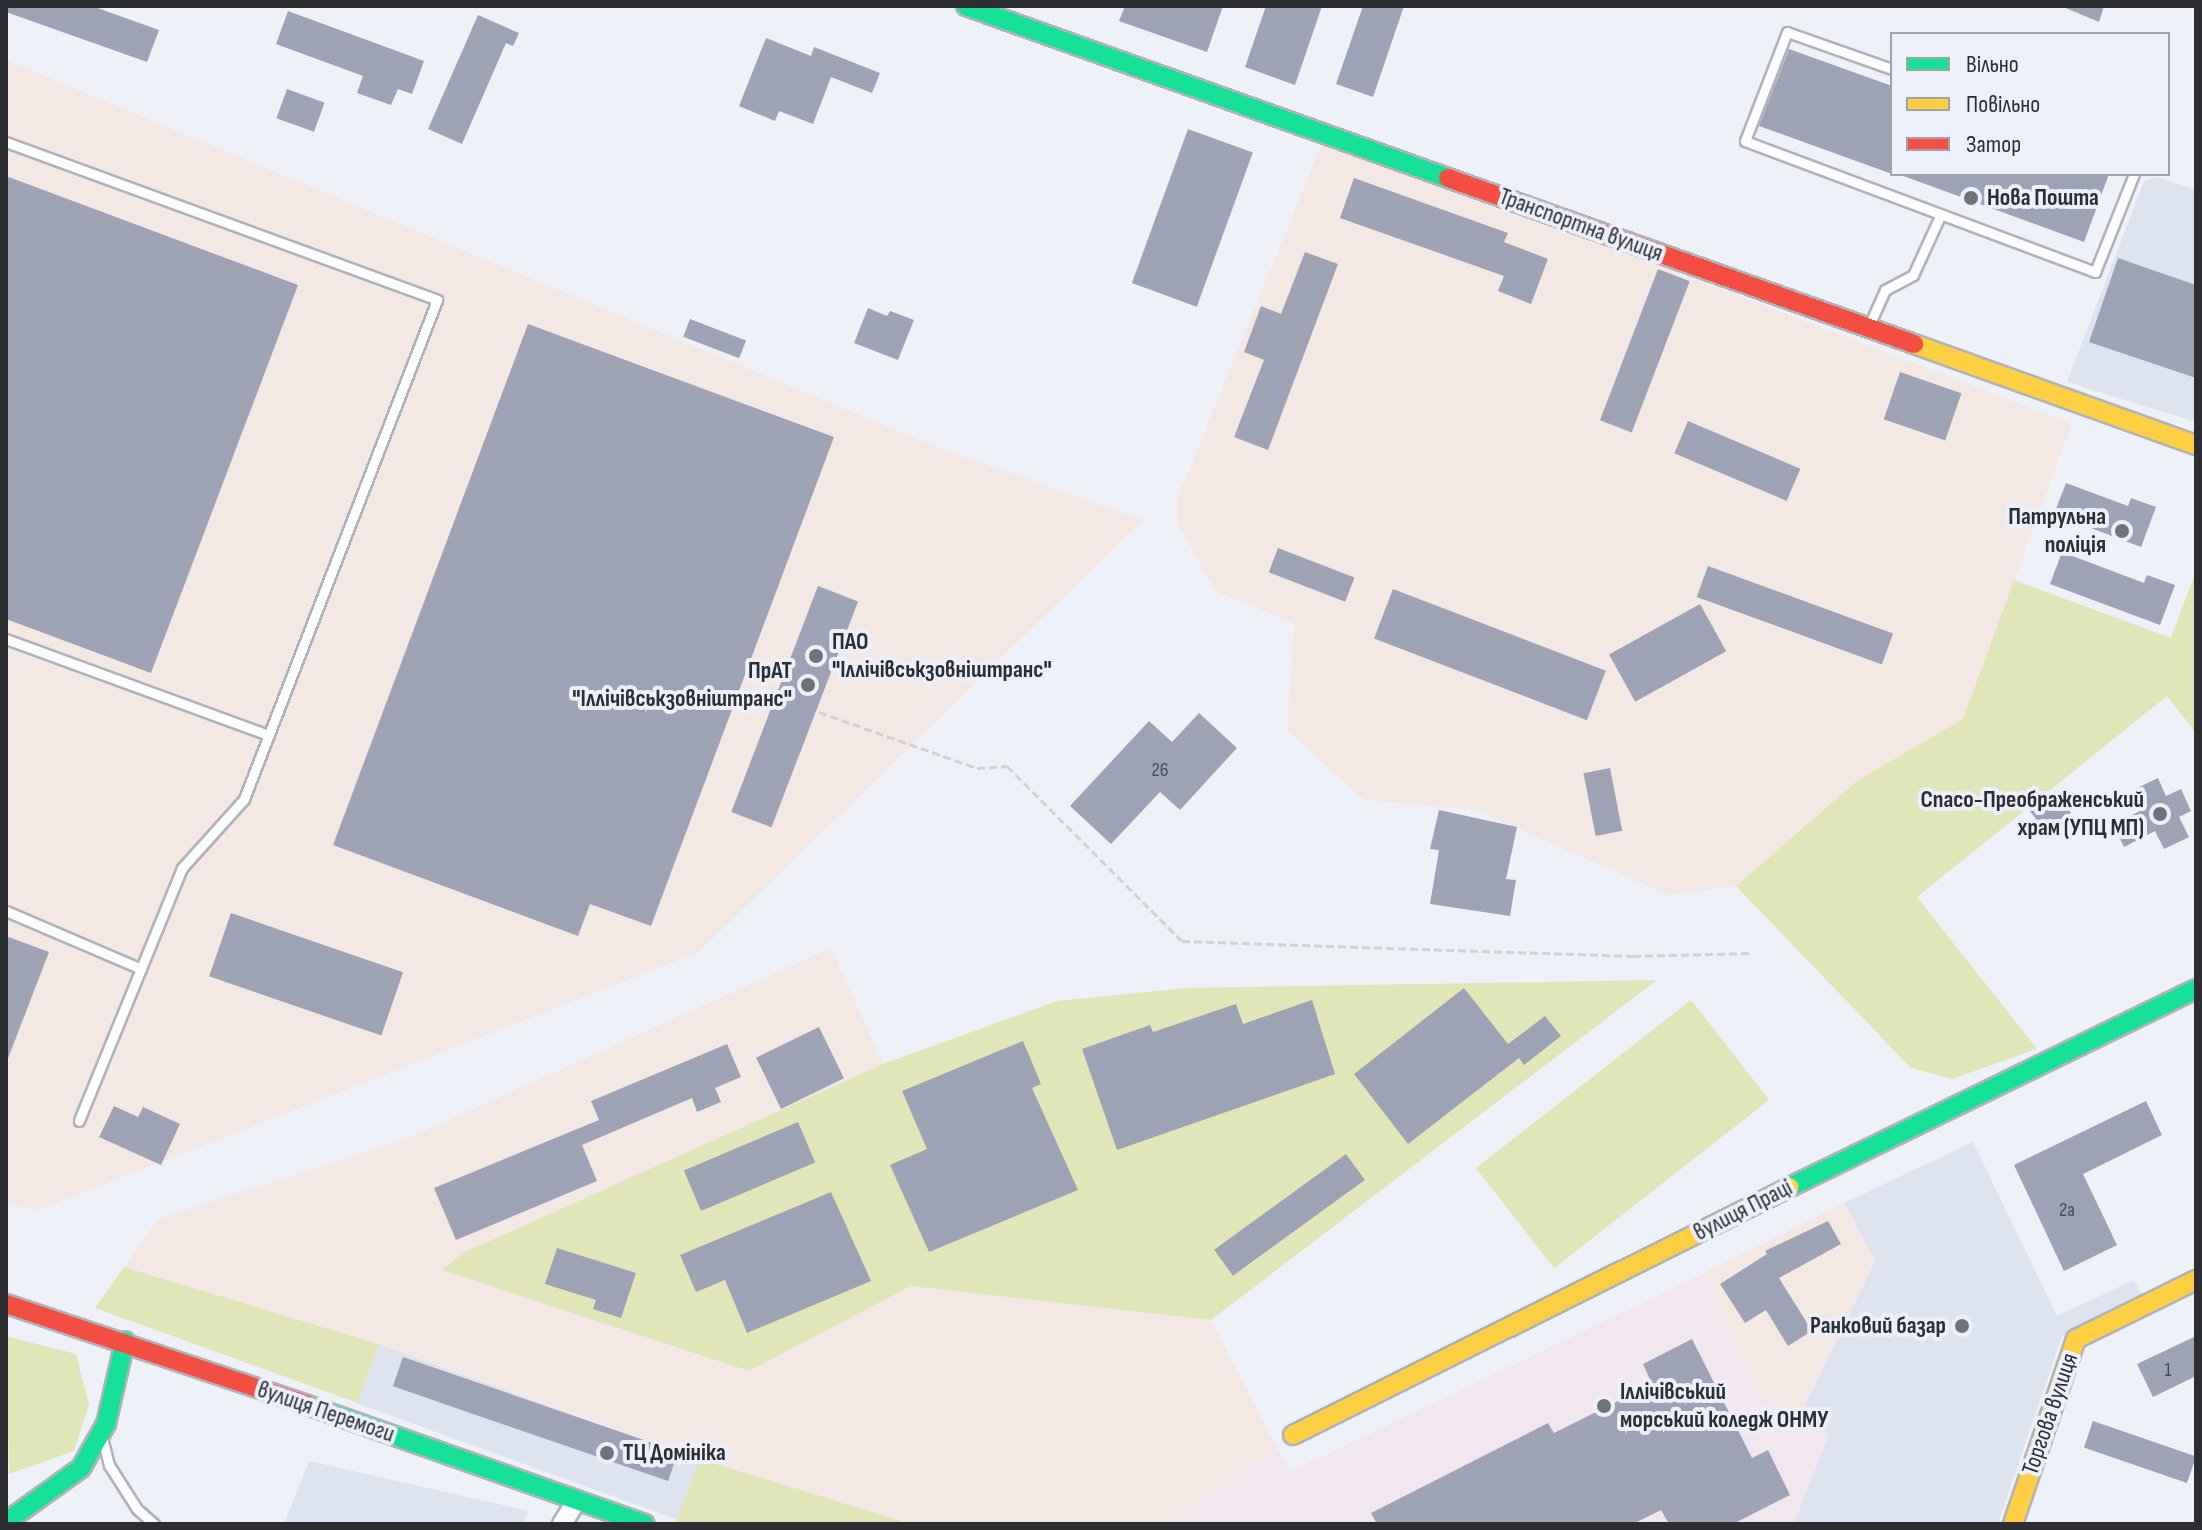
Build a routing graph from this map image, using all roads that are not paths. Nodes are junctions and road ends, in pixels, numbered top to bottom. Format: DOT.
graph roads {
  1 [pos="966,6"];
  2 [pos="1890,68"];
  3 [pos="6,142"];
  4 [pos="2133,176"];
  5 [pos="1940,216"];
  6 [pos="1868,328"];
  7 [pos="2196,445"];
  8 [pos="6,639"];
  9 [pos="269,735"];
  10 [pos="6,911"];
  11 [pos="141,969"];
  12 [pos="2196,989"];
  13 [pos="79,1121"];
  14 [pos="2196,1280"];
  15 [pos="6,1304"];
  16 [pos="125,1341"];
  17 [pos="101,1434"];
  18 [pos="1293,1435"];
  19 [pos="577,1500"];
  20 [pos="6,1522"];
  21 [pos="154,1524"];
  22 [pos="562,1524"];
  23 [pos="645,1524"];
  24 [pos="2013,1524"];
  1 -- 6 [label="street, Транспортна вулиця"];
  2 -- 5 [label="lane"];
  3 -- 9 [label="lane"];
  4 -- 5 [label="lane"];
  5 -- 6 [label="lane"];
  6 -- 7 [label="street, Транспортна вулиця"];
  8 -- 9 [label="lane"];
  9 -- 11 [label="lane"];
  10 -- 11 [label="lane"];
  11 -- 13 [label="lane"];
  12 -- 18 [label="street, вулиця Праці"];
  14 -- 24 [label="street, Торгова вулиця"];
  15 -- 16 [label="street, вулиця Перемоги"];
  16 -- 17 [label="street"];
  16 -- 19 [label="street, вулиця Перемоги"];
  17 -- 20 [label="street"];
  17 -- 21 [label="lane"];
  19 -- 22 [label="street"];
  19 -- 23 [label="street, вулиця Перемоги"];
}
